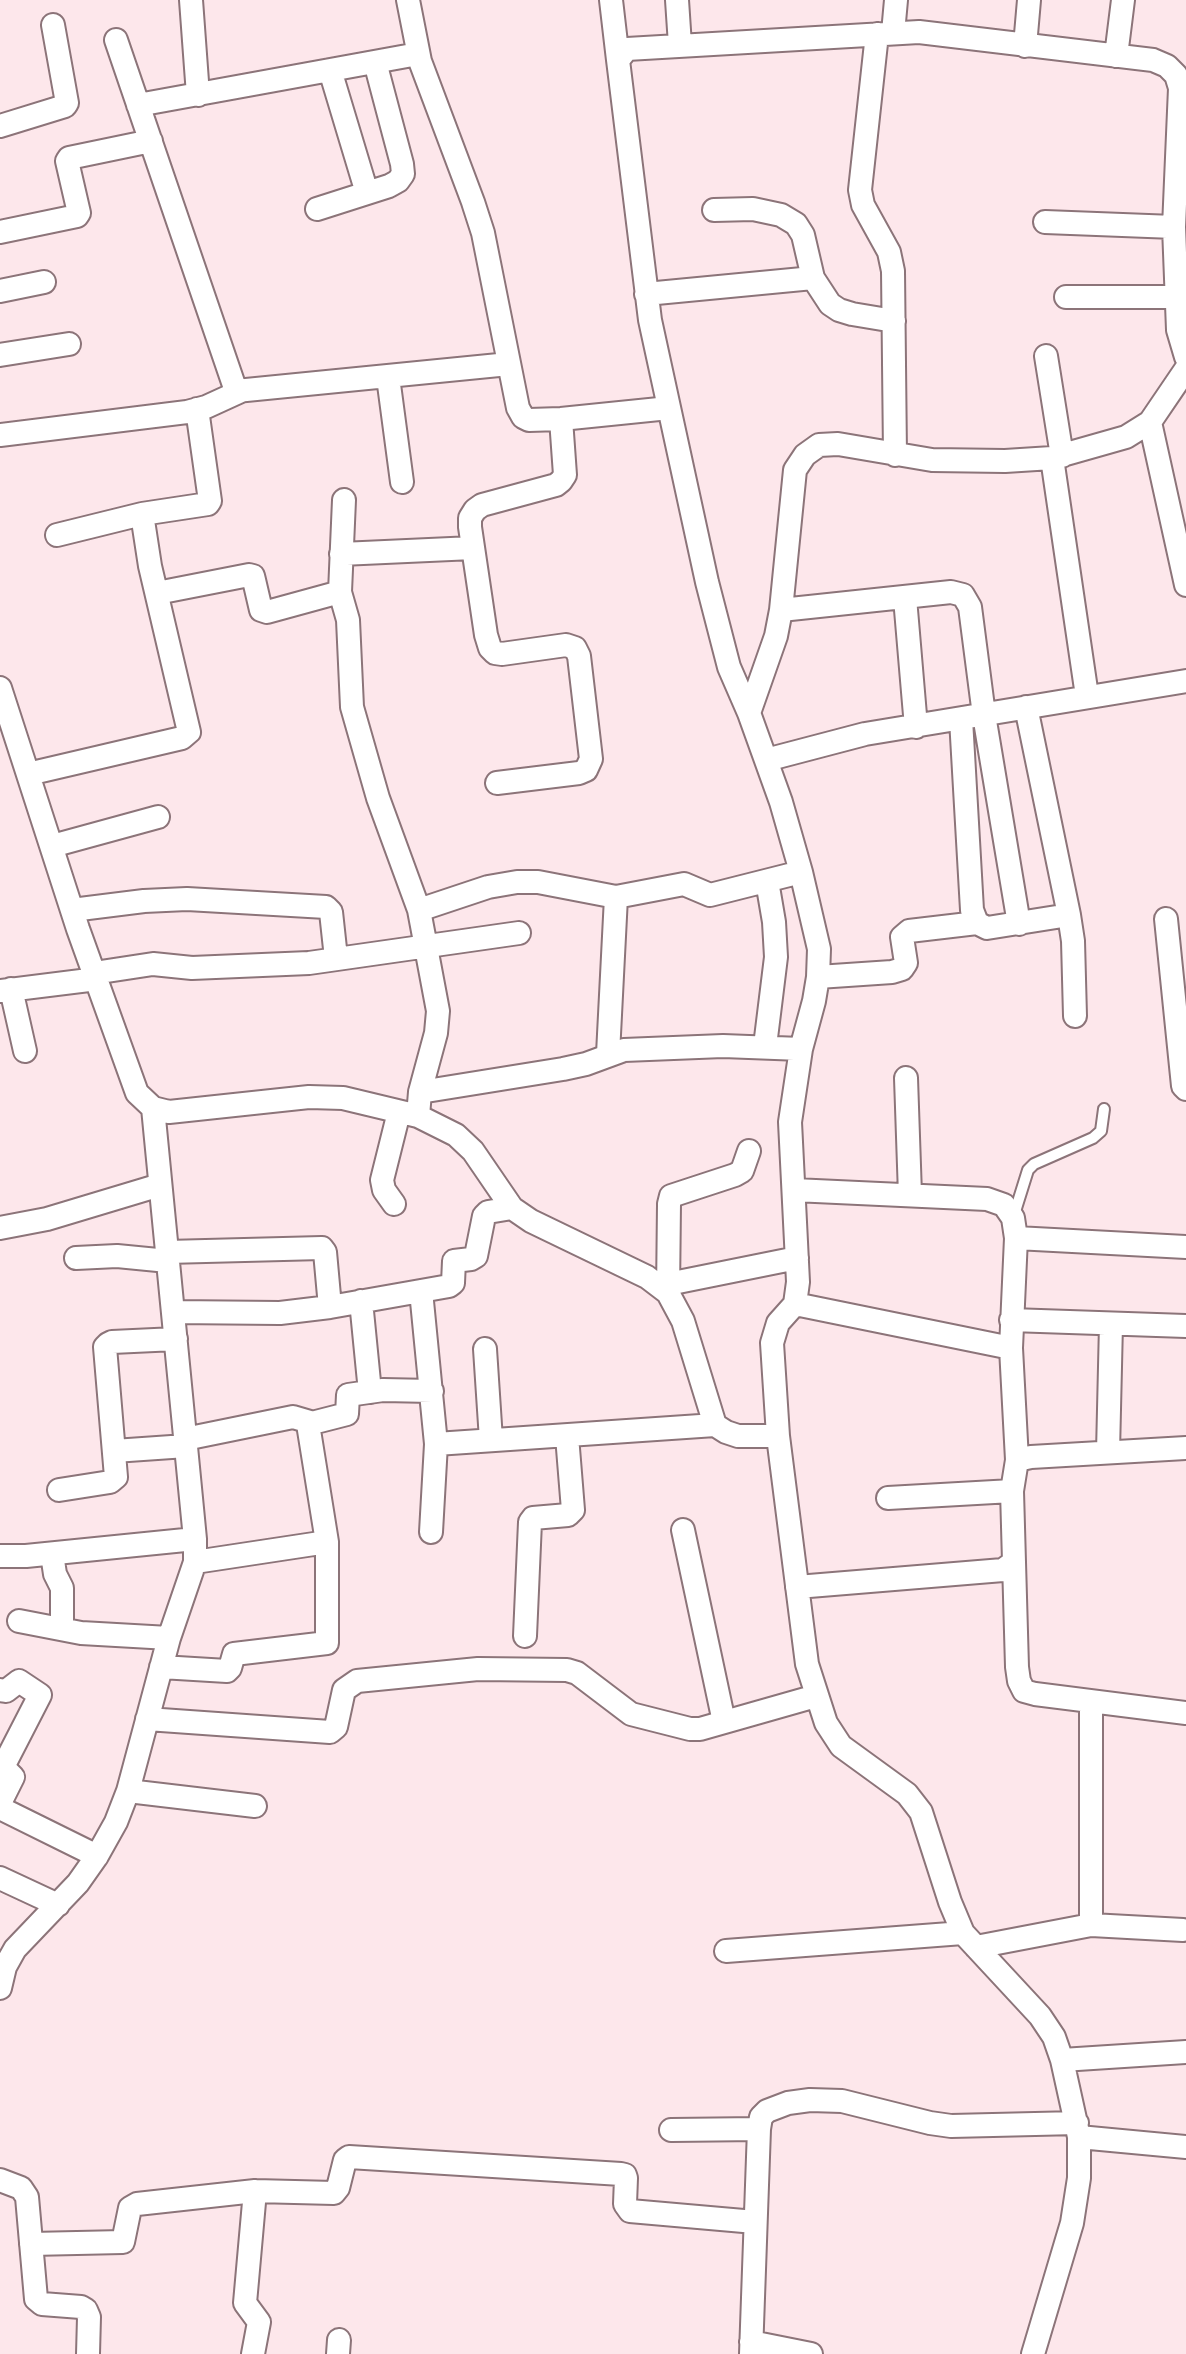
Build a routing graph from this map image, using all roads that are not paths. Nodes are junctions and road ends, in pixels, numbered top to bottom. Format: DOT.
graph roads {
  1 [pos="191,0"];
  2 [pos="408,0"];
  3 [pos="610,0"];
  4 [pos="677,0"];
  5 [pos="896,0"];
  6 [pos="1029,0"];
  7 [pos="1123,0"];
  8 [pos="53,25"];
  9 [pos="885,33"];
  10 [pos="116,40"];
  11 [pos="680,45"];
  12 [pos="1025,46"];
  13 [pos="418,54"];
  14 [pos="1116,56"];
  15 [pos="618,60"];
  16 [pos="375,62"];
  17 [pos="330,70"];
  18 [pos="198,95"];
  19 [pos="138,105"];
  20 [pos="0,126"];
  21 [pos="151,141"];
  22 [pos="367,193"];
  23 [pos="317,209"];
  24 [pos="714,210"];
  25 [pos="1045,222"];
  26 [pos="1174,227"];
  27 [pos="0,232"];
  28 [pos="813,278"];
  29 [pos="44,282"];
  30 [pos="0,291"];
  31 [pos="646,294"];
  32 [pos="1066,297"];
  33 [pos="1176,297"];
  34 [pos="894,321"];
  35 [pos="69,344"];
  36 [pos="0,355"];
  37 [pos="1046,356"];
  38 [pos="1186,357"];
  39 [pos="509,364"];
  40 [pos="1186,369"];
  41 [pos="388,377"];
  42 [pos="241,391"];
  43 [pos="669,408"];
  44 [pos="197,409"];
  45 [pos="561,419"];
  46 [pos="1150,422"];
  47 [pos="0,435"];
  48 [pos="895,455"];
  49 [pos="1057,457"];
  50 [pos="402,482"];
  51 [pos="344,500"];
  52 [pos="142,514"];
  53 [pos="57,535"];
  54 [pos="474,548"];
  55 [pos="341,554"];
  56 [pos="1186,585"];
  57 [pos="157,592"];
  58 [pos="340,592"];
  59 [pos="905,598"];
  60 [pos="781,610"];
  61 [pos="1186,681"];
  62 [pos="0,688"];
  63 [pos="1088,696"];
  64 [pos="1026,707"];
  65 [pos="749,713"];
  66 [pos="984,714"];
  67 [pos="960,719"];
  68 [pos="916,727"];
  69 [pos="766,759"];
  70 [pos="28,774"];
  71 [pos="497,783"];
  72 [pos="158,817"];
  73 [pos="52,846"];
  74 [pos="801,872"];
  75 [pos="767,881"];
  76 [pos="616,897"];
  77 [pos="419,909"];
  78 [pos="72,910"];
  79 [pos="1069,915"];
  80 [pos="1166,919"];
  81 [pos="977,923"];
  82 [pos="1019,924"];
  83 [pos="519,933"];
  84 [pos="426,945"];
  85 [pos="336,958"];
  86 [pos="95,976"];
  87 [pos="818,977"];
  88 [pos="5,990"];
  89 [pos="1075,1016"];
  90 [pos="765,1047"];
  91 [pos="801,1049"];
  92 [pos="26,1051"];
  93 [pos="608,1054"];
  94 [pos="906,1078"];
  95 [pos="1186,1089"];
  96 [pos="420,1092"];
  97 [pos="153,1108"];
  98 [pos="1104,1109"];
  99 [pos="409,1114"];
  100 [pos="749,1151"];
  101 [pos="160,1185"];
  102 [pos="794,1190"];
  103 [pos="910,1195"];
  104 [pos="394,1204"];
  105 [pos="512,1208"];
  106 [pos="0,1228"];
  107 [pos="1014,1228"];
  108 [pos="1186,1247"];
  109 [pos="167,1257"];
  110 [pos="76,1258"];
  111 [pos="797,1258"];
  112 [pos="668,1288"];
  113 [pos="421,1291"];
  114 [pos="361,1301"];
  115 [pos="795,1304"];
  116 [pos="330,1307"];
  117 [pos="173,1312"];
  118 [pos="1011,1320"];
  119 [pos="1111,1323"];
  120 [pos="1186,1326"];
  121 [pos="176,1339"];
  122 [pos="485,1348"];
  123 [pos="1011,1348"];
  124 [pos="432,1391"];
  125 [pos="370,1392"];
  126 [pos="310,1422"];
  127 [pos="715,1425"];
  128 [pos="567,1436"];
  129 [pos="778,1436"];
  130 [pos="491,1440"];
  131 [pos="185,1443"];
  132 [pos="436,1444"];
  133 [pos="1186,1448"];
  134 [pos="114,1450"];
  135 [pos="1108,1452"];
  136 [pos="1017,1460"];
  137 [pos="59,1490"];
  138 [pos="1012,1491"];
  139 [pos="888,1498"];
  140 [pos="683,1530"];
  141 [pos="431,1532"];
  142 [pos="195,1539"];
  143 [pos="327,1542"];
  144 [pos="52,1554"];
  145 [pos="0,1556"];
  146 [pos="195,1562"];
  147 [pos="1014,1562"];
  148 [pos="797,1587"];
  149 [pos="19,1622"];
  150 [pos="62,1629"];
  151 [pos="525,1636"];
  152 [pos="169,1638"];
  153 [pos="161,1667"];
  154 [pos="0,1690"];
  155 [pos="816,1696"];
  156 [pos="1091,1701"];
  157 [pos="1186,1713"];
  158 [pos="147,1719"];
  159 [pos="724,1722"];
  160 [pos="128,1791"];
  161 [pos="255,1806"];
  162 [pos="97,1856"];
  163 [pos="0,1878"];
  164 [pos="58,1905"];
  165 [pos="1091,1925"];
  166 [pos="1183,1930"];
  167 [pos="969,1940"];
  168 [pos="726,1951"];
  169 [pos="2,1973"];
  170 [pos="1186,2052"];
  171 [pos="1062,2060"];
  172 [pos="759,2129"];
  173 [pos="671,2130"];
  174 [pos="1078,2131"];
  175 [pos="1186,2147"];
  176 [pos="2,2182"];
  177 [pos="255,2191"];
  178 [pos="755,2222"];
  179 [pos="31,2244"];
  180 [pos="751,2348"];
  181 [pos="787,2352"];
  182 [pos="88,2354"];
  183 [pos="252,2354"];
  184 [pos="811,2354"];
  185 [pos="1033,2354"];
  1 -- 18 [label="street"];
  2 -- 13 [label="street"];
  3 -- 15 [label="street"];
  4 -- 11 [label="street"];
  5 -- 9 [label="street"];
  6 -- 12 [label="street"];
  7 -- 14 [label="street"];
  8 -- 20 [label="street"];
  9 -- 11 [label="street"];
  9 -- 12 [label="street"];
  9 -- 34 [label="street"];
  10 -- 19 [label="street"];
  11 -- 15 [label="street"];
  12 -- 14 [label="street"];
  13 -- 16 [label="street"];
  13 -- 39 [label="street"];
  14 -- 26 [label="street"];
  15 -- 31 [label="street"];
  16 -- 17 [label="street"];
  16 -- 22 [label="street"];
  17 -- 18 [label="street"];
  17 -- 22 [label="street"];
  18 -- 19 [label="street"];
  19 -- 21 [label="street"];
  21 -- 27 [label="street"];
  21 -- 42 [label="street"];
  22 -- 23 [label="street"];
  24 -- 28 [label="street"];
  25 -- 26 [label="street"];
  26 -- 33 [label="street"];
  28 -- 31 [label="street"];
  28 -- 34 [label="street"];
  29 -- 30 [label="street"];
  31 -- 43 [label="street"];
  32 -- 33 [label="street"];
  33 -- 38 [label="street"];
  34 -- 48 [label="street"];
  35 -- 36 [label="street"];
  37 -- 49 [label="street"];
  39 -- 41 [label="street"];
  39 -- 45 [label="street"];
  40 -- 46 [label="street"];
  41 -- 42 [label="street"];
  41 -- 50 [label="street"];
  42 -- 44 [label="street"];
  43 -- 45 [label="street"];
  43 -- 65 [label="street"];
  44 -- 47 [label="street"];
  44 -- 52 [label="street"];
  45 -- 54 [label="street"];
  46 -- 49 [label="street"];
  46 -- 56 [label="street"];
  48 -- 49 [label="street"];
  48 -- 60 [label="street"];
  49 -- 63 [label="street"];
  51 -- 55 [label="street"];
  52 -- 53 [label="street"];
  52 -- 57 [label="street"];
  54 -- 55 [label="street"];
  54 -- 71 [label="street"];
  55 -- 58 [label="street"];
  57 -- 58 [label="street"];
  57 -- 70 [label="street"];
  58 -- 77 [label="street"];
  59 -- 60 [label="street"];
  59 -- 66 [label="street"];
  59 -- 68 [label="street"];
  60 -- 65 [label="street"];
  61 -- 63 [label="street"];
  62 -- 70 [label="street"];
  63 -- 64 [label="street"];
  64 -- 66 [label="street"];
  64 -- 79 [label="street"];
  65 -- 69 [label="street"];
  66 -- 67 [label="street"];
  66 -- 82 [label="street"];
  67 -- 68 [label="street"];
  67 -- 81 [label="street"];
  68 -- 69 [label="street"];
  69 -- 74 [label="street"];
  70 -- 73 [label="street"];
  72 -- 73 [label="street"];
  73 -- 78 [label="street"];
  74 -- 75 [label="street"];
  74 -- 87 [label="street"];
  75 -- 76 [label="street"];
  75 -- 90 [label="street"];
  76 -- 77 [label="street"];
  76 -- 93 [label="street"];
  77 -- 84 [label="street"];
  78 -- 85 [label="street"];
  78 -- 86 [label="street"];
  79 -- 82 [label="street"];
  79 -- 89 [label="street"];
  80 -- 95 [label="street"];
  81 -- 82 [label="street"];
  81 -- 87 [label="street"];
  83 -- 84 [label="street"];
  84 -- 85 [label="street"];
  84 -- 96 [label="street"];
  85 -- 86 [label="street"];
  86 -- 88 [label="street"];
  86 -- 97 [label="street"];
  87 -- 91 [label="street"];
  88 -- 92 [label="street"];
  90 -- 91 [label="street"];
  90 -- 93 [label="street"];
  91 -- 102 [label="street"];
  93 -- 96 [label="street"];
  94 -- 103 [label="street"];
  96 -- 99 [label="street"];
  97 -- 99 [label="street"];
  97 -- 101 [label="street"];
  98 -- 107 [label="lane"];
  99 -- 104 [label="street"];
  99 -- 105 [label="street"];
  100 -- 112 [label="street"];
  101 -- 106 [label="street"];
  101 -- 109 [label="street"];
  102 -- 103 [label="street"];
  102 -- 111 [label="street"];
  103 -- 107 [label="street"];
  105 -- 112 [label="street"];
  105 -- 113 [label="street"];
  107 -- 108 [label="street"];
  107 -- 118 [label="street"];
  109 -- 110 [label="street"];
  109 -- 116 [label="street"];
  109 -- 117 [label="street"];
  111 -- 112 [label="street"];
  111 -- 115 [label="street"];
  112 -- 127 [label="street"];
  113 -- 114 [label="street"];
  113 -- 124 [label="street"];
  114 -- 116 [label="street"];
  114 -- 125 [label="street"];
  115 -- 123 [label="street"];
  115 -- 129 [label="street"];
  116 -- 117 [label="street"];
  117 -- 121 [label="street"];
  118 -- 119 [label="street"];
  118 -- 123 [label="street"];
  119 -- 120 [label="street"];
  119 -- 135 [label="street"];
  121 -- 131 [label="street"];
  121 -- 134 [label="street"];
  122 -- 130 [label="street"];
  123 -- 136 [label="street"];
  124 -- 125 [label="street"];
  124 -- 132 [label="street"];
  125 -- 126 [label="street"];
  126 -- 131 [label="street"];
  126 -- 143 [label="street"];
  127 -- 128 [label="street"];
  127 -- 129 [label="street"];
  128 -- 130 [label="street"];
  128 -- 151 [label="street"];
  129 -- 148 [label="street"];
  130 -- 132 [label="street"];
  131 -- 134 [label="street"];
  131 -- 142 [label="street"];
  132 -- 141 [label="street"];
  133 -- 135 [label="street"];
  134 -- 137 [label="street"];
  135 -- 136 [label="street"];
  136 -- 138 [label="street"];
  138 -- 139 [label="street"];
  138 -- 147 [label="street"];
  140 -- 159 [label="street"];
  142 -- 144 [label="street"];
  142 -- 146 [label="street"];
  143 -- 146 [label="street"];
  143 -- 153 [label="street"];
  144 -- 145 [label="street"];
  144 -- 150 [label="street"];
  146 -- 152 [label="street"];
  147 -- 148 [label="street"];
  147 -- 156 [label="street"];
  148 -- 155 [label="street"];
  149 -- 150 [label="street"];
  150 -- 152 [label="street"];
  152 -- 153 [label="street"];
  153 -- 158 [label="street"];
  154 -- 162 [label="street"];
  155 -- 159 [label="street"];
  155 -- 167 [label="street"];
  156 -- 157 [label="street"];
  156 -- 165 [label="street"];
  158 -- 159 [label="street"];
  158 -- 160 [label="street"];
  160 -- 161 [label="street"];
  160 -- 162 [label="street"];
  162 -- 164 [label="street"];
  163 -- 164 [label="street"];
  164 -- 169 [label="street"];
  165 -- 166 [label="street"];
  165 -- 167 [label="street"];
  167 -- 168 [label="street"];
  167 -- 171 [label="street"];
  170 -- 171 [label="street"];
  171 -- 174 [label="street"];
  172 -- 173 [label="street"];
  172 -- 174 [label="street"];
  172 -- 178 [label="street"];
  174 -- 175 [label="street"];
  174 -- 185 [label="street"];
  176 -- 179 [label="street"];
  177 -- 178 [label="street"];
  177 -- 179 [label="street"];
  177 -- 183 [label="street"];
  178 -- 180 [label="street"];
  179 -- 182 [label="street"];
  180 -- 181 [label="street"];
  181 -- 184 [label="street"];
}
